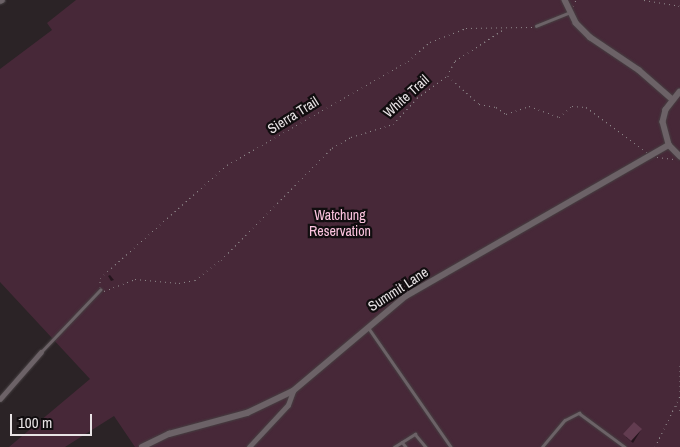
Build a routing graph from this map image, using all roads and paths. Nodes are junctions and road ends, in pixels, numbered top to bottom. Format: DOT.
graph roads {
  1 [pos="565,0"];
  2 [pos="644,0"];
  3 [pos="680,6"];
  4 [pos="569,13"];
  5 [pos="536,26"];
  6 [pos="504,28"];
  7 [pos="448,76"];
  8 [pos="680,92"];
  9 [pos="672,100"];
  10 [pos="669,145"];
  11 [pos="652,155"];
  12 [pos="680,156"];
  13 [pos="680,162"];
  14 [pos="100,290"];
  15 [pos="367,326"];
  16 [pos="41,352"];
  17 [pos="680,364"];
  18 [pos="293,391"];
  19 [pos="680,392"];
  20 [pos="680,396"];
  21 [pos="0,399"];
  22 [pos="675,406"];
  23 [pos="680,410"];
  24 [pos="402,442"];
  25 [pos="142,447"];
  26 [pos="249,447"];
  27 [pos="394,447"];
  28 [pos="406,447"];
  29 [pos="426,447"];
  30 [pos="452,447"];
  31 [pos="542,447"];
  32 [pos="625,447"];
  33 [pos="655,447"];
  1 -- 4 [label="street"];
  2 -- 3 [label="path"];
  4 -- 5 [label="lane"];
  4 -- 9 [label="street"];
  5 -- 6 [label="path, Sierra Trail"];
  6 -- 7 [label="path"];
  6 -- 14 [label="path, Sierra Trail"];
  7 -- 11 [label="path, White Trail"];
  7 -- 14 [label="path, White Trail"];
  8 -- 9 [label="street"];
  9 -- 10 [label="street"];
  10 -- 11 [label="street, Summit Lane"];
  10 -- 12 [label="street"];
  11 -- 13 [label="path, White Trail"];
  11 -- 15 [label="street, Summit Lane"];
  14 -- 16 [label="lane"];
  15 -- 18 [label="street, Summit Lane"];
  15 -- 30 [label="lane"];
  16 -- 21 [label="street"];
  17 -- 19 [label="path"];
  18 -- 25 [label="street, Summit Lane"];
  18 -- 26 [label="street"];
  20 -- 22 [label="path"];
  22 -- 23 [label="path"];
  22 -- 33 [label="path"];
  24 -- 27 [label="lane"];
  24 -- 28 [label="lane"];
  24 -- 29 [label="lane"];
  31 -- 32 [label="lane"];
}
